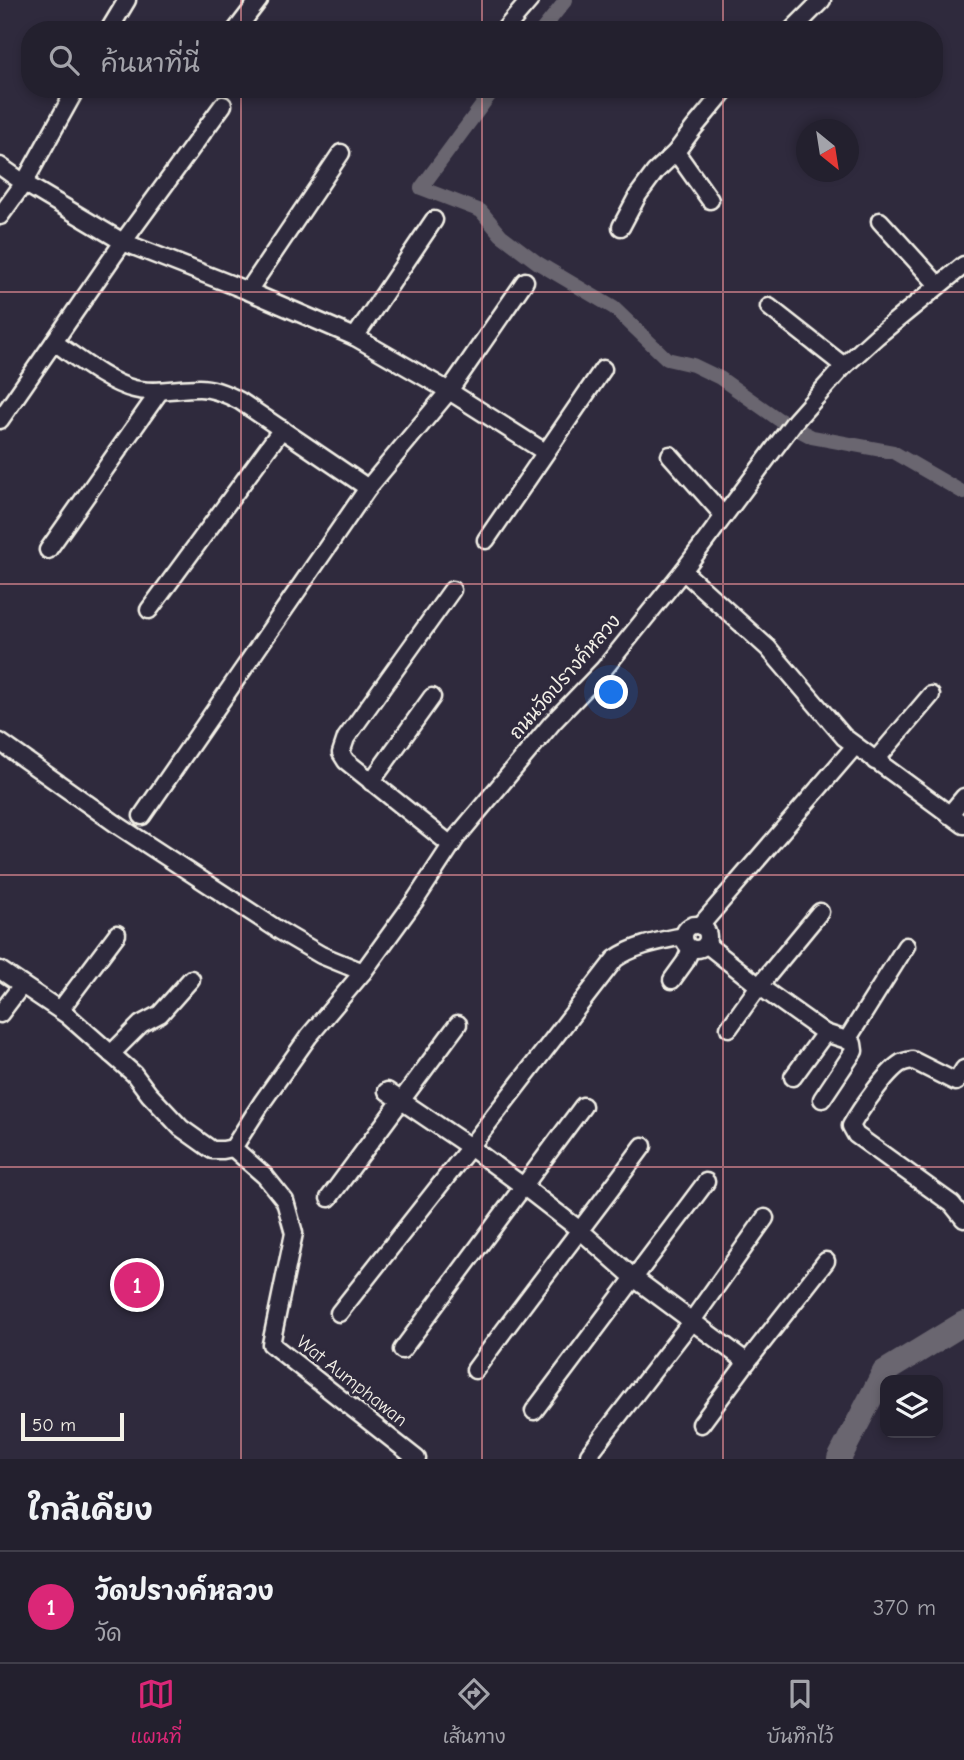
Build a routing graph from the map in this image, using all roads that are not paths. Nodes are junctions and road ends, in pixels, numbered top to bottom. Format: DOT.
graph roads {
  1 [pos="127,0"];
  2 [pos="259,0"];
  3 [pos="530,0"];
  4 [pos="822,0"];
  5 [pos="114,21"];
  6 [pos="243,21"];
  7 [pos="512,21"];
  8 [pos="801,21"];
  9 [pos="71,98"];
  10 [pos="719,98"];
  11 [pos="223,104"];
  12 [pos="676,152"];
  13 [pos="341,153"];
  14 [pos="0,166"];
  15 [pos="24,183"];
  16 [pos="710,200"];
  17 [pos="0,216"];
  18 [pos="434,220"];
  19 [pos="880,221"];
  20 [pos="621,227"];
  21 [pos="123,242"];
  22 [pos="964,265"];
  23 [pos="525,281"];
  24 [pos="938,285"];
  25 [pos="248,291"];
  26 [pos="769,307"];
  27 [pos="355,337"];
  28 [pos="54,342"];
  29 [pos="844,366"];
  30 [pos="603,369"];
  31 [pos="160,391"];
  32 [pos="449,391"];
  33 [pos="0,420"];
  34 [pos="282,429"];
  35 [pos="545,452"];
  36 [pos="670,455"];
  37 [pos="368,488"];
  38 [pos="723,516"];
  39 [pos="486,540"];
  40 [pos="48,550"];
  41 [pos="683,571"];
  42 [pos="452,590"];
  43 [pos="149,610"];
  44 [pos="931,695"];
  45 [pos="432,698"];
  46 [pos="0,742"];
  47 [pos="855,746"];
  48 [pos="875,761"];
  49 [pos="371,782"];
  50 [pos="964,797"];
  51 [pos="949,815"];
  52 [pos="142,816"];
  53 [pos="964,825"];
  54 [pos="451,845"];
  55 [pos="820,912"];
  56 [pos="117,934"];
  57 [pos="693,943"];
  58 [pos="906,946"];
  59 [pos="0,970"];
  60 [pos="363,972"];
  61 [pos="191,979"];
  62 [pos="672,980"];
  63 [pos="22,985"];
  64 [pos="760,986"];
  65 [pos="60,1010"];
  66 [pos="0,1014"];
  67 [pos="458,1024"];
  68 [pos="729,1028"];
  69 [pos="825,1033"];
  70 [pos="847,1040"];
  71 [pos="111,1054"];
  72 [pos="964,1069"];
  73 [pos="793,1077"];
  74 [pos="394,1095"];
  75 [pos="822,1099"];
  76 [pos="583,1106"];
  77 [pos="643,1146"];
  78 [pos="233,1147"];
  79 [pos="470,1147"];
  80 [pos="706,1182"];
  81 [pos="523,1186"];
  82 [pos="329,1198"];
  83 [pos="765,1219"];
  84 [pos="964,1219"];
  85 [pos="581,1231"];
  86 [pos="826,1261"];
  87 [pos="634,1278"];
  88 [pos="339,1312"];
  89 [pos="691,1322"];
  90 [pos="402,1350"];
  91 [pos="747,1362"];
  92 [pos="475,1370"];
  93 [pos="534,1411"];
  94 [pos="701,1424"];
  95 [pos="589,1454"];
  96 [pos="417,1459"];
  1 -- 5 [label="street"];
  2 -- 6 [label="street"];
  3 -- 7 [label="street"];
  4 -- 8 [label="street"];
  9 -- 15 [label="street"];
  10 -- 12 [label="street"];
  11 -- 21 [label="street"];
  12 -- 16 [label="street"];
  12 -- 20 [label="street"];
  13 -- 25 [label="street"];
  14 -- 15 [label="street"];
  15 -- 17 [label="street"];
  15 -- 21 [label="street"];
  18 -- 27 [label="street"];
  19 -- 24 [label="street"];
  21 -- 25 [label="street"];
  21 -- 28 [label="street"];
  22 -- 24 [label="street, ถนนวัดปรางค์หลวง"];
  23 -- 32 [label="street"];
  24 -- 29 [label="street, ถนนวัดปรางค์หลวง"];
  25 -- 27 [label="street"];
  26 -- 29 [label="street"];
  27 -- 32 [label="street"];
  28 -- 31 [label="street"];
  28 -- 33 [label="street"];
  29 -- 38 [label="street, ถนนวัดปรางค์หลวง"];
  30 -- 35 [label="street"];
  31 -- 34 [label="street"];
  31 -- 40 [label="street"];
  32 -- 35 [label="street"];
  32 -- 37 [label="street"];
  34 -- 37 [label="street"];
  34 -- 43 [label="street"];
  35 -- 39 [label="street"];
  36 -- 38 [label="street"];
  37 -- 52 [label="street"];
  38 -- 41 [label="street, ถนนวัดปรางค์หลวง"];
  41 -- 47 [label="street"];
  41 -- 54 [label="street, ถนนวัดปรางค์หลวง"];
  42 -- 49 [label="street"];
  44 -- 48 [label="street"];
  45 -- 49 [label="street"];
  46 -- 60 [label="street"];
  47 -- 48 [label="street"];
  47 -- 57 [label="street"];
  48 -- 51 [label="street"];
  49 -- 54 [label="street"];
  50 -- 51 [label="street"];
  51 -- 53 [label="street"];
  54 -- 60 [label="street, ถนนวัดปรางค์หลวง"];
  55 -- 64 [label="street"];
  56 -- 65 [label="street"];
  57 -- 62 [label="street"];
  57 -- 64 [label="street"];
  57 -- 79 [label="street"];
  58 -- 70 [label="street"];
  59 -- 63 [label="street"];
  60 -- 78 [label="street, ถนนวัดปรางค์หลวง"];
  61 -- 71 [label="street"];
  63 -- 65 [label="street"];
  63 -- 66 [label="street"];
  64 -- 68 [label="street"];
  64 -- 69 [label="street"];
  65 -- 71 [label="street"];
  67 -- 74 [label="street"];
  69 -- 70 [label="street"];
  69 -- 73 [label="street"];
  70 -- 75 [label="street"];
  71 -- 78 [label="street"];
  72 -- 84 [label="street"];
  74 -- 79 [label="street"];
  74 -- 82 [label="street"];
  76 -- 81 [label="street"];
  77 -- 85 [label="street"];
  78 -- 96 [label="street, Wat Aumphawan"];
  79 -- 81 [label="street"];
  79 -- 88 [label="street"];
  80 -- 87 [label="street"];
  81 -- 85 [label="street"];
  81 -- 90 [label="street"];
  83 -- 89 [label="street"];
  85 -- 87 [label="street"];
  85 -- 92 [label="street"];
  86 -- 91 [label="street"];
  87 -- 89 [label="street"];
  87 -- 93 [label="street"];
  89 -- 91 [label="street"];
  89 -- 95 [label="street"];
  91 -- 94 [label="street"];
}
